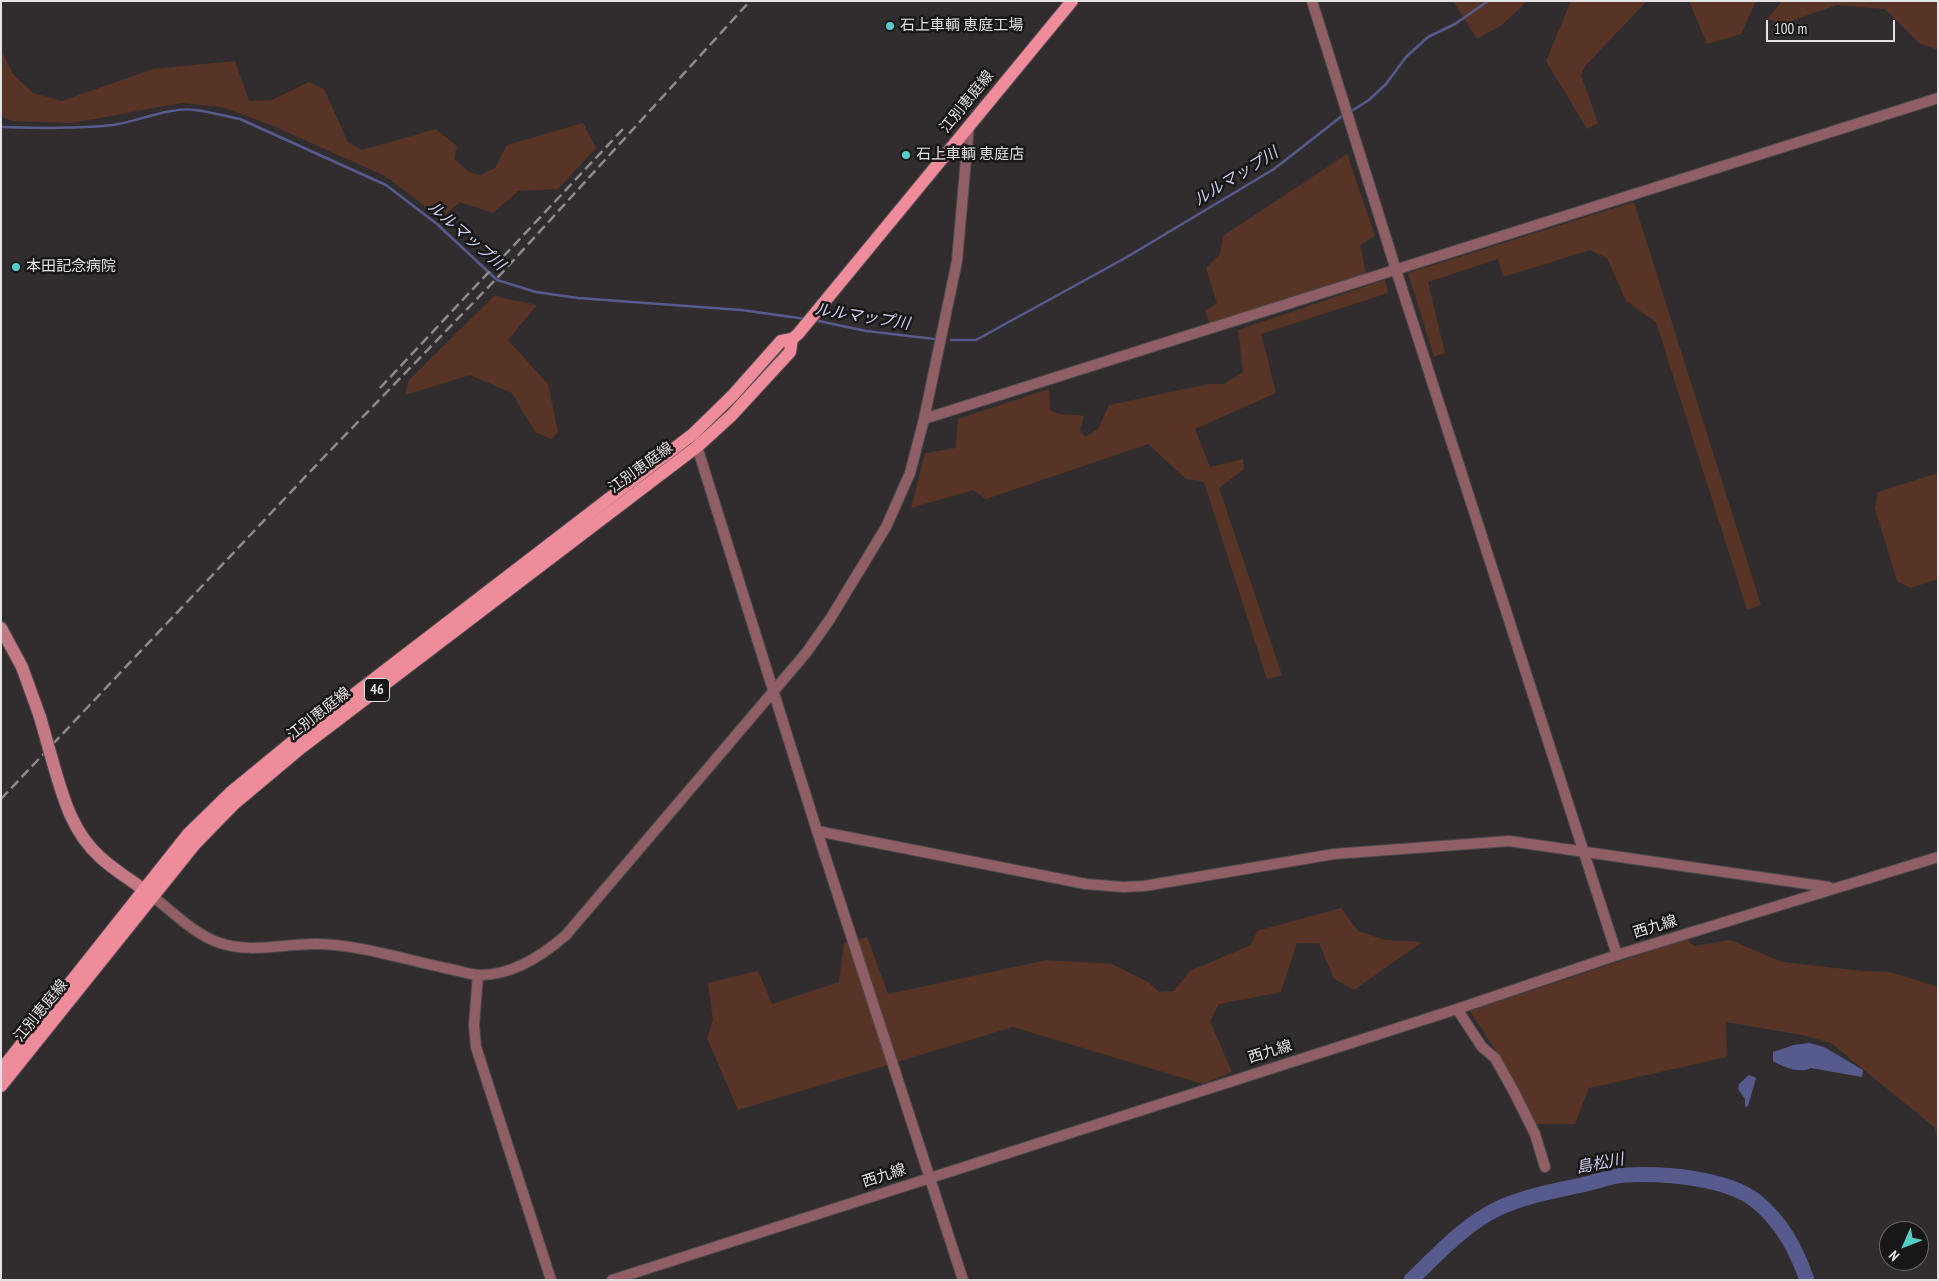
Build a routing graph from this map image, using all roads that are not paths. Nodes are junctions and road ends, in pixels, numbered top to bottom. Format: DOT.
graph roads {
  1 [pos="1072,1"];
  2 [pos="1312,1"];
  3 [pos="1938,98"];
  4 [pos="969,125"];
  5 [pos="1396,270"];
  6 [pos="795,336"];
  7 [pos="924,419"];
  8 [pos="693,434"];
  9 [pos="698,446"];
  10 [pos="1,628"];
  11 [pos="773,691"];
  12 [pos="817,830"];
  13 [pos="1584,850"];
  14 [pos="1938,857"];
  15 [pos="1832,888"];
  16 [pos="148,893"];
  17 [pos="1617,955"];
  18 [pos="478,975"];
  19 [pos="1457,1009"];
  20 [pos="1,1070"];
  21 [pos="1,1086"];
  22 [pos="1545,1167"];
  23 [pos="929,1177"];
  24 [pos="551,1280"];
  25 [pos="612,1280"];
  26 [pos="962,1280"];
  1 -- 4 [label="main road, 江別恵庭線 / 46"];
  2 -- 5 [label="street"];
  3 -- 5 [label="street"];
  4 -- 6 [label="main road, 江別恵庭線 / 46"];
  4 -- 7 [label="street"];
  5 -- 7 [label="street"];
  5 -- 13 [label="street"];
  6 -- 8 [label="main road, 江別恵庭線 / 46"];
  6 -- 9 [label="main road, 江別恵庭線 / 46"];
  7 -- 11 [label="street"];
  8 -- 9 [label="street"];
  8 -- 16 [label="main road, 江別恵庭線 / 46"];
  9 -- 11 [label="street"];
  9 -- 16 [label="main road, 江別恵庭線 / 46"];
  10 -- 16 [label="street, bridge"];
  11 -- 12 [label="street"];
  11 -- 18 [label="street"];
  12 -- 13 [label="street"];
  12 -- 23 [label="street"];
  13 -- 15 [label="street"];
  13 -- 17 [label="street"];
  14 -- 15 [label="street, 西九線"];
  15 -- 17 [label="street, 西九線"];
  16 -- 18 [label="street"];
  16 -- 20 [label="main road, 江別恵庭線 / 46"];
  16 -- 21 [label="main road, 江別恵庭線 / 46"];
  17 -- 19 [label="street, 西九線"];
  18 -- 24 [label="street"];
  19 -- 22 [label="street"];
  19 -- 23 [label="street, 西九線"];
  23 -- 25 [label="street, 西九線"];
  23 -- 26 [label="street"];
}
